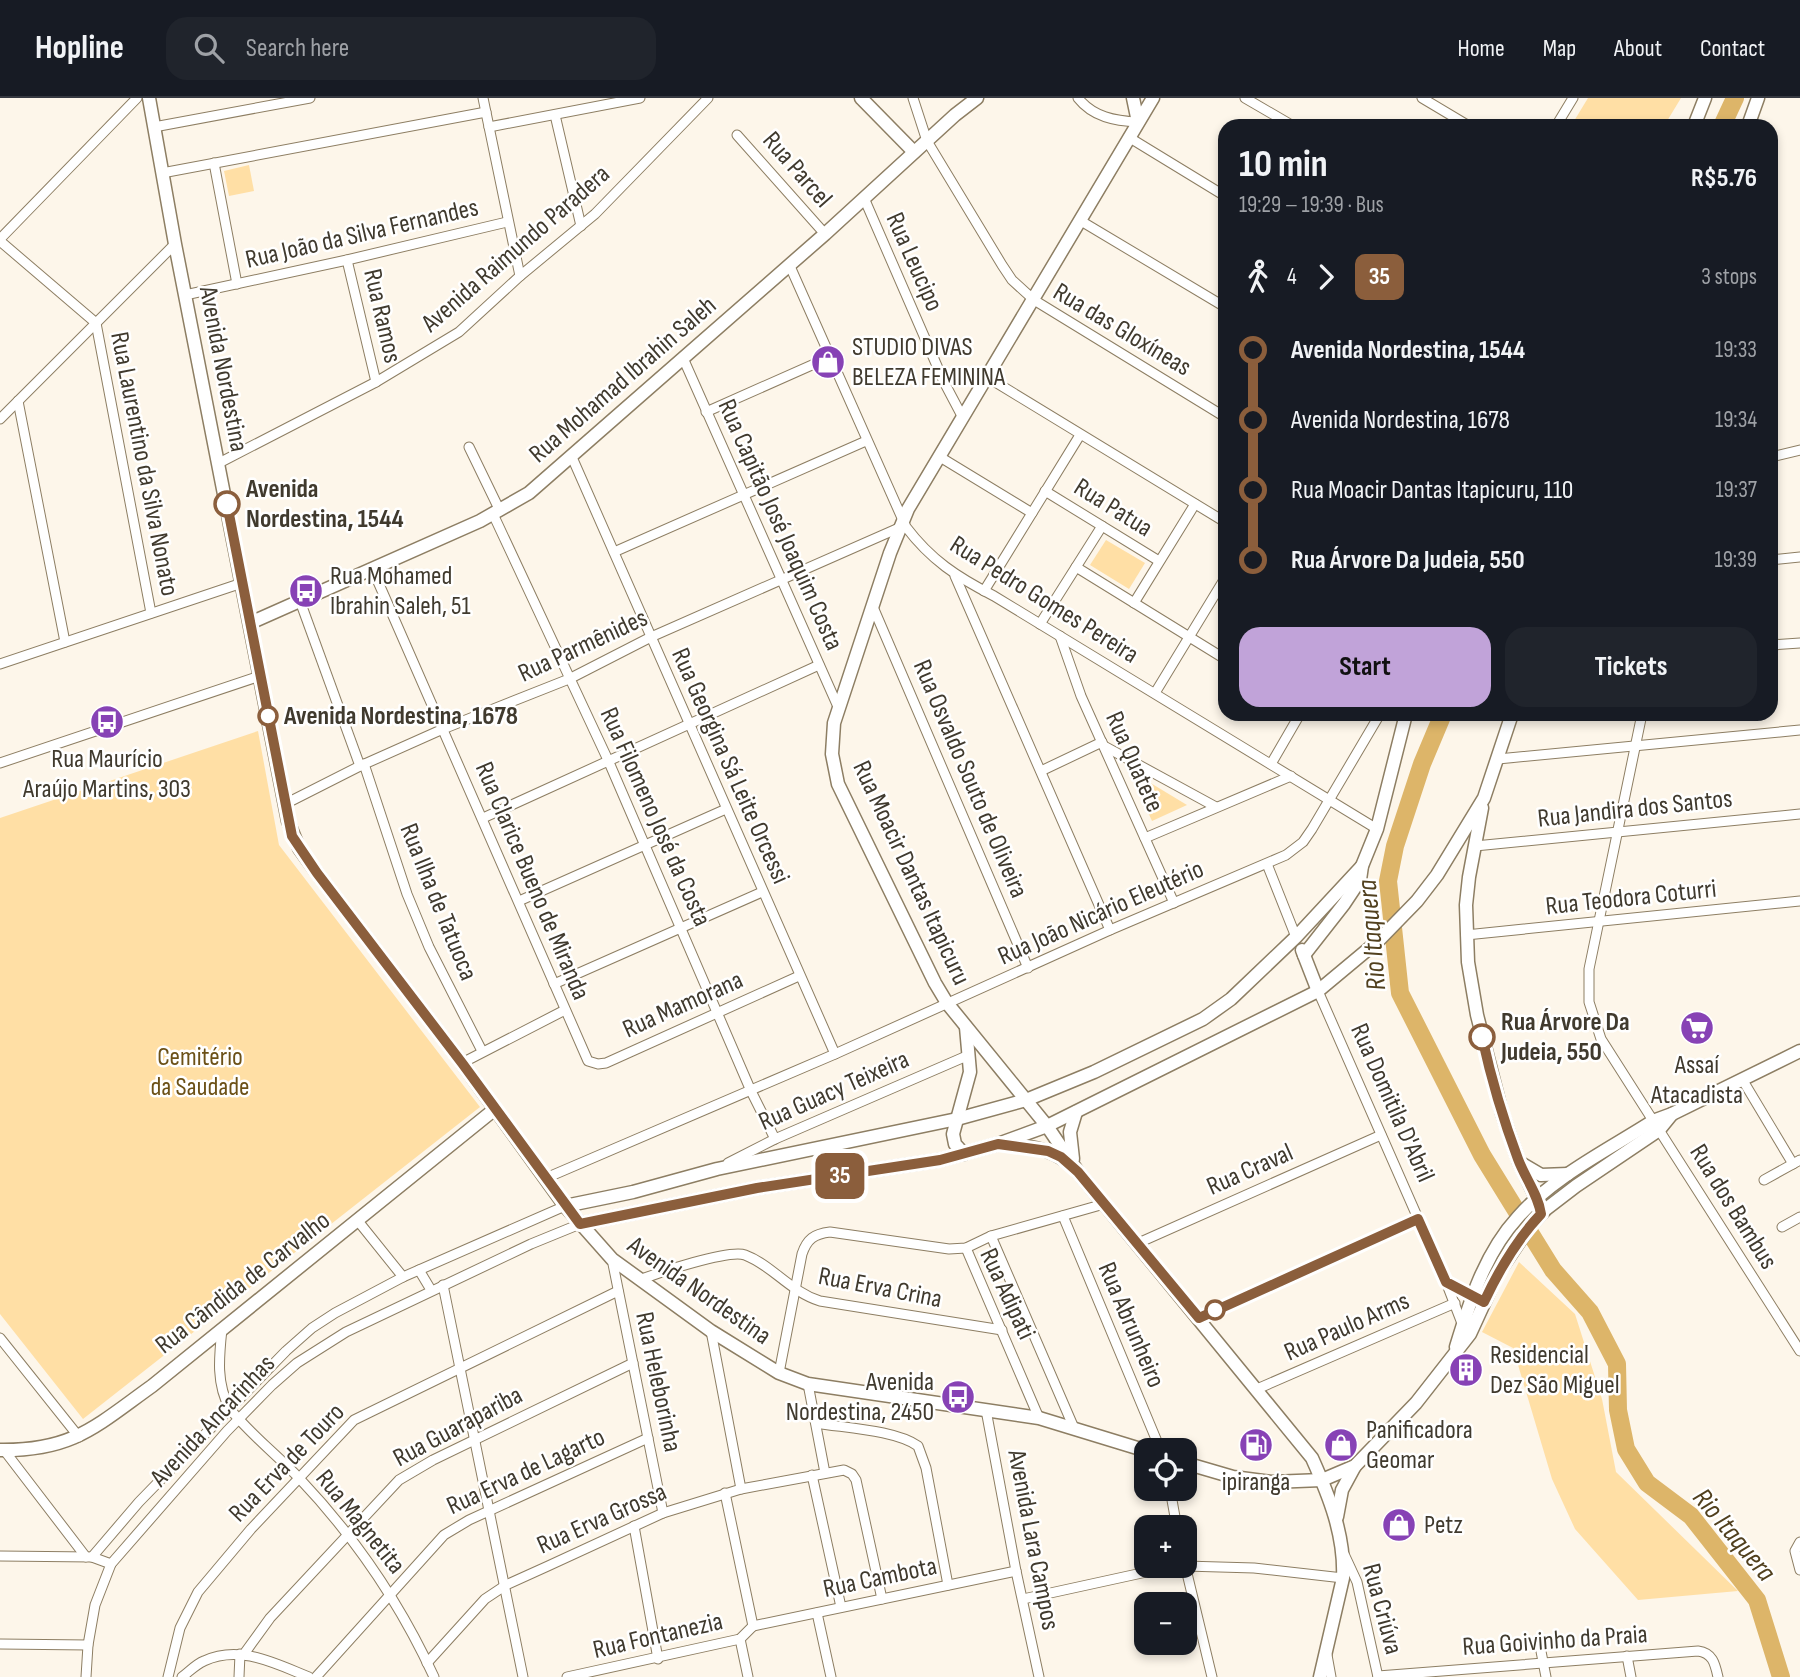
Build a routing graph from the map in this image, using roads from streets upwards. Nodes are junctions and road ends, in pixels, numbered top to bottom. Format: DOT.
graph roads {
  1 [pos="137,98"];
  2 [pos="149,98"];
  3 [pos="310,98"];
  4 [pos="483,98"];
  5 [pos="640,98"];
  6 [pos="708,98"];
  7 [pos="861,98"];
  8 [pos="913,98"];
  9 [pos="977,98"];
  10 [pos="1078,98"];
  11 [pos="1133,98"];
  12 [pos="1153,98"];
  13 [pos="1245,98"];
  14 [pos="1423,98"];
  15 [pos="1573,98"];
  16 [pos="1705,98"];
  17 [pos="1758,98"];
  18 [pos="486,112"];
  19 [pos="555,115"];
  20 [pos="1281,119"];
  21 [pos="1458,119"];
  22 [pos="1560,119"];
  23 [pos="1697,119"];
  24 [pos="1750,119"];
  25 [pos="1138,122"];
  26 [pos="154,127"];
  27 [pos="489,127"];
  28 [pos="737,135"];
  29 [pos="1130,138"];
  30 [pos="927,141"];
  31 [pos="914,152"];
  32 [pos="214,163"];
  33 [pos="162,173"];
  34 [pos="1218,192"];
  35 [pos="864,198"];
  36 [pos="1081,221"];
  37 [pos="507,222"];
  38 [pos="581,226"];
  39 [pos="825,234"];
  40 [pos="0,240"];
  41 [pos="175,244"];
  42 [pos="347,260"];
  43 [pos="789,264"];
  44 [pos="520,276"];
  45 [pos="237,284"];
  46 [pos="185,295"];
  47 [pos="1034,300"];
  48 [pos="1218,303"];
  49 [pos="96,323"];
  50 [pos="683,358"];
  51 [pos="830,358"];
  52 [pos="987,377"];
  53 [pos="376,382"];
  54 [pos="18,401"];
  55 [pos="706,412"];
  56 [pos="1218,413"];
  57 [pos="963,418"];
  58 [pos="0,419"];
  59 [pos="1080,435"];
  60 [pos="866,441"];
  61 [pos="469,447"];
  62 [pos="1800,450"];
  63 [pos="571,455"];
  64 [pos="1778,455"];
  65 [pos="940,457"];
  66 [pos="219,463"];
  67 [pos="1045,491"];
  68 [pos="743,495"];
  69 [pos="1195,504"];
  70 [pos="497,512"];
  71 [pos="1032,513"];
  72 [pos="1218,518"];
  73 [pos="902,524"];
  74 [pos="1102,526"];
  75 [pos="614,552"];
  76 [pos="1800,557"];
  77 [pos="1778,559"];
  78 [pos="1159,561"];
  79 [pos="1076,567"];
  80 [pos="372,568"];
  81 [pos="955,576"];
  82 [pos="781,580"];
  83 [pos="242,583"];
  84 [pos="1218,589"];
  85 [pos="985,592"];
  86 [pos="300,600"];
  87 [pos="1134,603"];
  88 [pos="873,607"];
  89 [pos="151,613"];
  90 [pos="250,622"];
  91 [pos="1040,624"];
  92 [pos="1060,636"];
  93 [pos="651,637"];
  94 [pos="1189,637"];
  95 [pos="65,642"];
  96 [pos="1800,643"];
  97 [pos="1778,645"];
  98 [pos="1218,655"];
  99 [pos="0,664"];
  100 [pos="819,665"];
  101 [pos="260,676"];
  102 [pos="569,679"];
  103 [pos="1155,693"];
  104 [pos="839,709"];
  105 [pos="1296,721"];
  106 [pos="1376,721"];
  107 [pos="1404,721"];
  108 [pos="1510,721"];
  109 [pos="1640,721"];
  110 [pos="689,724"];
  111 [pos="443,729"];
  112 [pos="1800,730"];
  113 [pos="1103,744"];
  114 [pos="1635,744"];
  115 [pos="1498,759"];
  116 [pos="608,760"];
  117 [pos="0,763"];
  118 [pos="1271,764"];
  119 [pos="362,765"];
  120 [pos="1041,771"];
  121 [pos="1290,776"];
  122 [pos="1483,798"];
  123 [pos="1330,800"];
  124 [pos="285,804"];
  125 [pos="1216,807"];
  126 [pos="726,809"];
  127 [pos="1800,814"];
  128 [pos="482,818"];
  129 [pos="1377,829"];
  130 [pos="1616,832"];
  131 [pos="1145,838"];
  132 [pos="643,845"];
  133 [pos="1475,846"];
  134 [pos="1267,864"];
  135 [pos="1363,866"];
  136 [pos="762,892"];
  137 [pos="519,901"];
  138 [pos="1800,901"];
  139 [pos="1174,903"];
  140 [pos="1597,923"];
  141 [pos="681,928"];
  142 [pos="1111,930"];
  143 [pos="1466,935"];
  144 [pos="1296,937"];
  145 [pos="1304,955"];
  146 [pos="1028,968"];
  147 [pos="799,976"];
  148 [pos="554,984"];
  149 [pos="1318,991"];
  150 [pos="947,1003"];
  151 [pos="565,1010"];
  152 [pos="718,1014"];
  153 [pos="966,1027"];
  154 [pos="482,1051"];
  155 [pos="1800,1051"];
  156 [pos="835,1054"];
  157 [pos="969,1055"];
  158 [pos="586,1057"];
  159 [pos="462,1063"];
  160 [pos="1742,1079"];
  161 [pos="751,1091"];
  162 [pos="1026,1100"];
  163 [pos="495,1109"];
  164 [pos="1076,1112"];
  165 [pos="957,1119"];
  166 [pos="1656,1125"];
  167 [pos="1047,1126"];
  168 [pos="1381,1135"];
  169 [pos="775,1139"];
  170 [pos="998,1144"];
  171 [pos="964,1154"];
  172 [pos="1519,1162"];
  173 [pos="1796,1162"];
  174 [pos="717,1169"];
  175 [pos="1078,1172"];
  176 [pos="1571,1173"];
  177 [pos="546,1178"];
  178 [pos="1764,1180"];
  179 [pos="1533,1202"];
  180 [pos="1104,1204"];
  181 [pos="565,1206"];
  182 [pos="1063,1216"];
  183 [pos="1540,1216"];
  184 [pos="1800,1217"];
  185 [pos="1418,1219"];
  186 [pos="358,1221"];
  187 [pos="580,1224"];
  188 [pos="1783,1227"];
  189 [pos="991,1236"];
  190 [pos="1136,1244"];
  191 [pos="966,1248"];
  192 [pos="612,1259"];
  193 [pos="419,1270"];
  194 [pos="403,1277"];
  195 [pos="639,1280"];
  196 [pos="1446,1282"];
  197 [pos="443,1285"];
  198 [pos="430,1290"];
  199 [pos="794,1290"];
  200 [pos="618,1291"];
  201 [pos="1472,1297"];
  202 [pos="1484,1302"];
  203 [pos="1455,1303"];
  204 [pos="1199,1318"];
  205 [pos="1463,1326"];
  206 [pos="223,1327"];
  207 [pos="1002,1330"];
  208 [pos="710,1331"];
  209 [pos="0,1338"];
  210 [pos="1455,1350"];
  211 [pos="1800,1351"];
  212 [pos="633,1363"];
  213 [pos="461,1367"];
  214 [pos="779,1373"];
  215 [pos="808,1384"];
  216 [pos="1257,1389"];
  217 [pos="230,1409"];
  218 [pos="986,1410"];
  219 [pos="1039,1418"];
  220 [pos="238,1419"];
  221 [pos="816,1423"];
  222 [pos="1074,1427"];
  223 [pos="79,1437"];
  224 [pos="648,1438"];
  225 [pos="1156,1438"];
  226 [pos="475,1440"];
  227 [pos="1134,1447"];
  228 [pos="2,1450"];
  229 [pos="175,1465"];
  230 [pos="1197,1465"];
  231 [pos="1355,1466"];
  232 [pos="825,1473"];
  233 [pos="812,1475"];
  234 [pos="187,1478"];
  235 [pos="299,1478"];
  236 [pos="1322,1480"];
  237 [pos="741,1489"];
  238 [pos="725,1493"];
  239 [pos="490,1512"];
  240 [pos="663,1513"];
  241 [pos="1336,1521"];
  242 [pos="634,1527"];
  243 [pos="348,1535"];
  244 [pos="1800,1542"];
  245 [pos="1343,1553"];
  246 [pos="0,1556"];
  247 [pos="89,1557"];
  248 [pos="111,1564"];
  249 [pos="1197,1566"];
  250 [pos="1800,1570"];
  251 [pos="1016,1571"];
  252 [pos="1134,1574"];
  253 [pos="1188,1578"];
  254 [pos="1343,1578"];
  255 [pos="506,1585"];
  256 [pos="948,1585"];
  257 [pos="390,1593"];
  258 [pos="882,1599"];
  259 [pos="1023,1599"];
  260 [pos="841,1607"];
  261 [pos="817,1613"];
  262 [pos="753,1626"];
  263 [pos="740,1639"];
  264 [pos="1539,1641"];
  265 [pos="0,1644"];
  266 [pos="88,1646"];
  267 [pos="242,1654"];
  268 [pos="1627,1656"];
  269 [pos="658,1659"];
  270 [pos="1543,1662"];
  271 [pos="427,1663"];
  272 [pos="1462,1673"];
  273 [pos="86,1677"];
  274 [pos="168,1677"];
  275 [pos="182,1677"];
  276 [pos="239,1677"];
  277 [pos="309,1677"];
  278 [pos="316,1677"];
  279 [pos="434,1677"];
  280 [pos="523,1677"];
  281 [pos="567,1677"];
  282 [pos="748,1677"];
  283 [pos="831,1677"];
  284 [pos="1039,1677"];
  285 [pos="1212,1677"];
  286 [pos="1321,1677"];
  287 [pos="1378,1677"];
  288 [pos="1546,1677"];
  289 [pos="1631,1677"];
  290 [pos="1717,1677"];
  1 -- 40 [label="street"];
  2 -- 26 [label="street, Avenida Nordestina"];
  3 -- 26 [label="street"];
  4 -- 18 [label="street"];
  5 -- 19 [label="street"];
  6 -- 38 [label="street, Avenida Raimundo Paradera"];
  7 -- 31 [label="street"];
  8 -- 30 [label="street, Rua das Gloxíneas"];
  9 -- 30 [label="street, Rua Mohamad Ibrahin Saleh"];
  10 -- 25 [label="street"];
  11 -- 25 [label="street"];
  12 -- 25 [label="street, Rua Moacir Dantas Itapicuru"];
  13 -- 20 [label="street"];
  14 -- 21 [label="street"];
  15 -- 22 [label="street"];
  16 -- 23 [label="street"];
  17 -- 24 [label="street"];
  18 -- 27 [label="street"];
  18 -- 32 [label="street"];
  19 -- 27 [label="street"];
  19 -- 38 [label="street"];
  25 -- 29 [label="street, Rua Moacir Dantas Itapicuru"];
  26 -- 33 [label="street, Avenida Nordestina"];
  27 -- 37 [label="street"];
  28 -- 39 [label="street, Rua Parcel"];
  29 -- 34 [label="street"];
  29 -- 36 [label="street, Rua Moacir Dantas Itapicuru"];
  30 -- 31 [label="street, Rua Mohamad Ibrahin Saleh"];
  30 -- 47 [label="street, Rua das Gloxíneas"];
  31 -- 35 [label="street, Rua Mohamad Ibrahin Saleh"];
  32 -- 33 [label="street"];
  32 -- 45 [label="street"];
  33 -- 41 [label="street, Avenida Nordestina"];
  35 -- 39 [label="street, Rua Mohamad Ibrahin Saleh"];
  35 -- 57 [label="street, Rua Leucipo"];
  36 -- 47 [label="street, Rua Moacir Dantas Itapicuru"];
  36 -- 48 [label="street"];
  37 -- 42 [label="street, Rua João da Silva Fernandes"];
  37 -- 44 [label="street"];
  38 -- 44 [label="street, Avenida Raimundo Paradera"];
  39 -- 43 [label="street, Rua Mohamad Ibrahin Saleh"];
  40 -- 49 [label="street, Rua Laurentino da Silva Nonato"];
  41 -- 46 [label="street, Avenida Nordestina"];
  41 -- 49 [label="street"];
  42 -- 45 [label="street, Rua João da Silva Fernandes"];
  42 -- 53 [label="street, Rua Ramos"];
  43 -- 50 [label="street, Rua Mohamad Ibrahin Saleh"];
  43 -- 51 [label="street, Rua Pedro Gomes Pereira"];
  44 -- 53 [label="street, Avenida Raimundo Paradera"];
  45 -- 46 [label="street, Rua João da Silva Fernandes"];
  46 -- 66 [label="street, Avenida Nordestina"];
  47 -- 52 [label="street, Rua Moacir Dantas Itapicuru"];
  47 -- 56 [label="street, Rua das Gloxíneas"];
  49 -- 54 [label="street"];
  49 -- 89 [label="street, Rua Laurentino da Silva Nonato"];
  50 -- 55 [label="street, Rua Capitão José Joaquim Costa"];
  50 -- 63 [label="street, Rua Mohamad Ibrahin Saleh"];
  51 -- 55 [label="street"];
  51 -- 60 [label="street, Rua Pedro Gomes Pereira"];
  52 -- 57 [label="street, Rua Moacir Dantas Itapicuru"];
  52 -- 59 [label="street"];
  53 -- 66 [label="street, Avenida Raimundo Paradera"];
  54 -- 58 [label="street"];
  54 -- 95 [label="street"];
  55 -- 68 [label="street, Rua Capitão José Joaquim Costa"];
  57 -- 65 [label="street, Rua Moacir Dantas Itapicuru"];
  59 -- 67 [label="street"];
  59 -- 69 [label="street"];
  60 -- 68 [label="street"];
  60 -- 73 [label="street, Rua Pedro Gomes Pereira"];
  61 -- 70 [label="street, Rua Filomeno José da Costa"];
  62 -- 64 [label="street"];
  63 -- 70 [label="street, Rua Mohamad Ibrahin Saleh"];
  63 -- 75 [label="street, Rua Georgina Sá Leite Orcessi"];
  65 -- 71 [label="street"];
  65 -- 73 [label="street, Rua Moacir Dantas Itapicuru"];
  66 -- 83 [label="street, Avenida Nordestina"];
  67 -- 71 [label="street"];
  67 -- 74 [label="street, Rua Patua"];
  68 -- 75 [label="street"];
  68 -- 82 [label="street, Rua Capitão José Joaquim Costa"];
  69 -- 72 [label="street"];
  69 -- 78 [label="street"];
  70 -- 80 [label="street, Rua Mohamad Ibrahin Saleh"];
  70 -- 102 [label="street, Rua Filomeno José da Costa"];
  71 -- 85 [label="street"];
  73 -- 81 [label="street, Rua Pedro Gomes Pereira"];
  73 -- 82 [label="street, Rua Parmênides"];
  73 -- 88 [label="street, Rua Moacir Dantas Itapicuru"];
  74 -- 78 [label="street, Rua Patua"];
  74 -- 79 [label="street"];
  75 -- 93 [label="street, Rua Georgina Sá Leite Orcessi"];
  76 -- 77 [label="street"];
  78 -- 87 [label="street"];
  79 -- 87 [label="street"];
  79 -- 91 [label="street"];
  80 -- 86 [label="street, Rua Mohamad Ibrahin Saleh"];
  80 -- 111 [label="street, Rua Clarice Bueno de Miranda"];
  81 -- 85 [label="street, Rua Pedro Gomes Pereira"];
  81 -- 120 [label="street"];
  82 -- 93 [label="street, Rua Parmênides"];
  82 -- 100 [label="street, Rua Capitão José Joaquim Costa"];
  83 -- 89 [label="street"];
  83 -- 90 [label="street, Avenida Nordestina"];
  84 -- 94 [label="street"];
  85 -- 91 [label="street, Rua Pedro Gomes Pereira"];
  86 -- 90 [label="street, Rua Mohamad Ibrahin Saleh"];
  86 -- 119 [label="street, Rua Ilha de Tatuoca"];
  87 -- 94 [label="street"];
  88 -- 104 [label="street, Rua Moacir Dantas Itapicuru"];
  88 -- 146 [label="street, Rua Osvaldo Souto de Oliveira"];
  89 -- 95 [label="street"];
  90 -- 101 [label="street, Avenida Nordestina"];
  91 -- 92 [label="street, Rua Pedro Gomes Pereira"];
  92 -- 103 [label="street, Rua Pedro Gomes Pereira"];
  92 -- 113 [label="street, Rua Quatete"];
  93 -- 102 [label="street, Rua Parmênides"];
  93 -- 110 [label="street, Rua Georgina Sá Leite Orcessi"];
  94 -- 98 [label="street"];
  94 -- 103 [label="street"];
  95 -- 99 [label="street"];
  96 -- 97 [label="street"];
  100 -- 104 [label="street, Rua Capitão José Joaquim Costa"];
  100 -- 110 [label="street"];
  101 -- 117 [label="street"];
  101 -- 124 [label="street, Avenida Nordestina"];
  102 -- 111 [label="street, Rua Parmênides"];
  102 -- 116 [label="street, Rua Filomeno José da Costa"];
  103 -- 118 [label="street, Rua Pedro Gomes Pereira"];
  104 -- 150 [label="street, Rua Moacir Dantas Itapicuru"];
  105 -- 118 [label="street"];
  106 -- 123 [label="street, Rua João Nicário Eleutério"];
  107 -- 129 [label="street"];
  108 -- 115 [label="street"];
  109 -- 114 [label="street, Rua dos Bambus"];
  110 -- 116 [label="street"];
  110 -- 126 [label="street, Rua Georgina Sá Leite Orcessi"];
  111 -- 119 [label="street, Rua Parmênides"];
  111 -- 128 [label="street, Rua Clarice Bueno de Miranda"];
  112 -- 114 [label="street"];
  113 -- 120 [label="street"];
  113 -- 125 [label="street"];
  113 -- 131 [label="street, Rua Quatete"];
  114 -- 115 [label="street"];
  114 -- 130 [label="street, Rua dos Bambus"];
  115 -- 122 [label="street"];
  116 -- 128 [label="street"];
  116 -- 132 [label="street, Rua Filomeno José da Costa"];
  118 -- 121 [label="street, Rua Pedro Gomes Pereira"];
  119 -- 124 [label="street, Rua Parmênides"];
  119 -- 154 [label="street, Rua Ilha de Tatuoca"];
  120 -- 142 [label="street"];
  121 -- 123 [label="street, Rua Pedro Gomes Pereira"];
  121 -- 125 [label="street"];
  122 -- 133 [label="street"];
  122 -- 149 [label="street"];
  123 -- 129 [label="street, Rua Pedro Gomes Pereira"];
  123 -- 134 [label="street, Rua João Nicário Eleutério"];
  124 -- 159 [label="street, Avenida Nordestina"];
  125 -- 131 [label="street"];
  126 -- 132 [label="street"];
  126 -- 136 [label="street, Rua Georgina Sá Leite Orcessi"];
  127 -- 130 [label="street, Rua Jandira dos Santos"];
  128 -- 137 [label="street, Rua Clarice Bueno de Miranda"];
  129 -- 135 [label="street"];
  130 -- 133 [label="street, Rua Jandira dos Santos"];
  130 -- 140 [label="street, Rua dos Bambus"];
  131 -- 139 [label="street, Rua Quatete"];
  132 -- 137 [label="street"];
  132 -- 141 [label="street, Rua Filomeno José da Costa"];
  133 -- 143 [label="street"];
  134 -- 139 [label="street, Rua João Nicário Eleutério"];
  134 -- 144 [label="street, Rua Domitila D'Abril"];
  135 -- 144 [label="street"];
  135 -- 145 [label="street"];
  136 -- 141 [label="street"];
  136 -- 147 [label="street, Rua Georgina Sá Leite Orcessi"];
  137 -- 148 [label="street, Rua Clarice Bueno de Miranda"];
  138 -- 140 [label="street, Rua Teodora Coturri"];
  139 -- 142 [label="street, Rua João Nicário Eleutério"];
  140 -- 143 [label="street, Rua Teodora Coturri"];
  140 -- 166 [label="street, Rua dos Bambus"];
  141 -- 148 [label="street"];
  141 -- 152 [label="street, Rua Filomeno José da Costa"];
  142 -- 146 [label="street, Rua João Nicário Eleutério"];
  143 -- 172 [label="street"];
  144 -- 145 [label="street, Rua Domitila D'Abril"];
  144 -- 162 [label="street"];
  145 -- 149 [label="street, Rua Domitila D'Abril"];
  146 -- 150 [label="street, Rua João Nicário Eleutério"];
  147 -- 152 [label="street, Rua Mamorana"];
  147 -- 156 [label="street, Rua Georgina Sá Leite Orcessi"];
  148 -- 151 [label="street, Rua Clarice Bueno de Miranda"];
  149 -- 164 [label="street"];
  149 -- 168 [label="street, Rua Domitila D'Abril"];
  150 -- 153 [label="street, Rua Moacir Dantas Itapicuru"];
  150 -- 156 [label="street, Rua João Nicário Eleutério"];
  151 -- 154 [label="street"];
  151 -- 158 [label="street, Rua Clarice Bueno de Miranda"];
  152 -- 158 [label="street, Rua Mamorana"];
  152 -- 161 [label="street, Rua Filomeno José da Costa"];
  153 -- 157 [label="street"];
  153 -- 162 [label="street, Rua Moacir Dantas Itapicuru"];
  154 -- 159 [label="street"];
  155 -- 160 [label="street"];
  156 -- 161 [label="street, Rua João Nicário Eleutério"];
  157 -- 165 [label="street"];
  157 -- 169 [label="street, Rua Guacy Teixeira"];
  159 -- 163 [label="street, Avenida Nordestina"];
  160 -- 166 [label="street"];
  160 -- 173 [label="street"];
  161 -- 169 [label="street, Rua Filomeno José da Costa"];
  161 -- 177 [label="street, Rua João Nicário Eleutério"];
  162 -- 165 [label="street"];
  162 -- 167 [label="street, Rua Moacir Dantas Itapicuru"];
  163 -- 177 [label="street, Avenida Nordestina"];
  163 -- 186 [label="street, Rua Cândida de Carvalho"];
  164 -- 167 [label="street"];
  164 -- 175 [label="street"];
  165 -- 171 [label="street"];
  165 -- 174 [label="street"];
  166 -- 176 [label="street"];
  166 -- 183 [label="street"];
  166 -- 211 [label="street, Rua dos Bambus"];
  167 -- 170 [label="street"];
  167 -- 175 [label="street, Rua Moacir Dantas Itapicuru"];
  168 -- 185 [label="street, Rua Domitila D'Abril"];
  168 -- 190 [label="street, Rua Craval"];
  169 -- 174 [label="street, Rua Guacy Teixeira"];
  170 -- 171 [label="street"];
  170 -- 175 [label="street"];
  171 -- 187 [label="street"];
  172 -- 176 [label="street"];
  172 -- 179 [label="street"];
  173 -- 178 [label="street"];
  174 -- 181 [label="street"];
  175 -- 180 [label="street, Rua Moacir Dantas Itapicuru"];
  176 -- 179 [label="street"];
  177 -- 181 [label="street, Avenida Nordestina"];
  179 -- 183 [label="street"];
  179 -- 201 [label="street"];
  180 -- 182 [label="street"];
  180 -- 190 [label="street, Rua Moacir Dantas Itapicuru"];
  181 -- 187 [label="street, Avenida Nordestina"];
  181 -- 193 [label="street"];
  182 -- 189 [label="street"];
  182 -- 225 [label="street, Rua Abrunheiro"];
  183 -- 202 [label="street"];
  184 -- 188 [label="street"];
  185 -- 196 [label="street, Rua Domitila D'Abril"];
  185 -- 204 [label="street"];
  186 -- 194 [label="street"];
  186 -- 206 [label="street, Rua Cândida de Carvalho"];
  187 -- 192 [label="street, Avenida Nordestina"];
  187 -- 197 [label="street, Avenida Ancarinhas"];
  189 -- 191 [label="street"];
  189 -- 222 [label="street"];
  190 -- 204 [label="street, Rua Moacir Dantas Itapicuru"];
  191 -- 199 [label="street, Rua Adipati"];
  191 -- 207 [label="street, Rua Adipati"];
  192 -- 195 [label="street, Avenida Nordestina"];
  192 -- 200 [label="street, Rua Heleborinha"];
  193 -- 194 [label="street"];
  193 -- 198 [label="street"];
  194 -- 217 [label="street"];
  195 -- 199 [label="street, Rua Erva Crina"];
  195 -- 208 [label="street, Avenida Nordestina"];
  196 -- 201 [label="street"];
  196 -- 203 [label="street, Rua Domitila D'Abril"];
  197 -- 198 [label="street, Avenida Ancarinhas"];
  197 -- 213 [label="street"];
  198 -- 220 [label="street, Avenida Ancarinhas"];
  199 -- 207 [label="street, Rua Erva Crina"];
  199 -- 214 [label="street"];
  200 -- 212 [label="street, Rua Heleborinha"];
  200 -- 213 [label="street, Rua Erva de Touro"];
  201 -- 202 [label="street"];
  201 -- 205 [label="street"];
  202 -- 210 [label="street"];
  203 -- 205 [label="street, Rua Domitila D'Abril"];
  203 -- 216 [label="street, Rua Paulo Arms"];
  204 -- 216 [label="street, Rua Moacir Dantas Itapicuru"];
  205 -- 210 [label="street"];
  206 -- 217 [label="street"];
  206 -- 223 [label="street, Rua Cândida de Carvalho"];
  207 -- 219 [label="street, Rua Adipati"];
  208 -- 214 [label="street, Avenida Nordestina"];
  208 -- 237 [label="street"];
  209 -- 223 [label="street"];
  210 -- 231 [label="street"];
  212 -- 224 [label="street, Rua Heleborinha"];
  212 -- 226 [label="street, Rua Guarapariba"];
  213 -- 226 [label="street"];
  213 -- 235 [label="street, Rua Erva de Touro"];
  214 -- 215 [label="street, Avenida Nordestina"];
  215 -- 218 [label="street, Avenida Nordestina"];
  215 -- 221 [label="street"];
  216 -- 236 [label="street, Rua Moacir Dantas Itapicuru"];
  217 -- 220 [label="street, Rua Magnetita"];
  217 -- 229 [label="street"];
  218 -- 219 [label="street, Avenida Nordestina"];
  218 -- 251 [label="street, Avenida Lara Campos"];
  219 -- 222 [label="street, Avenida Nordestina"];
  220 -- 234 [label="street, Avenida Ancarinhas"];
  220 -- 235 [label="street, Rua Magnetita"];
  221 -- 232 [label="street"];
  221 -- 256 [label="street"];
  222 -- 227 [label="street, Avenida Nordestina"];
  223 -- 228 [label="street, Rua Cândida de Carvalho"];
  224 -- 239 [label="street, Rua Erva de Lagarto"];
  224 -- 240 [label="street, Rua Heleborinha"];
  226 -- 239 [label="street"];
  226 -- 243 [label="street, Rua Guarapariba"];
  228 -- 247 [label="street"];
  229 -- 234 [label="street"];
  229 -- 247 [label="street"];
  230 -- 236 [label="street"];
  231 -- 236 [label="street"];
  231 -- 241 [label="street"];
  232 -- 233 [label="street, Rua Erva Grossa"];
  232 -- 258 [label="street"];
  233 -- 237 [label="street, Rua Erva Grossa"];
  233 -- 260 [label="street"];
  234 -- 248 [label="street, Avenida Ancarinhas"];
  235 -- 243 [label="street, Rua Magnetita"];
  235 -- 274 [label="street, Rua Erva de Touro"];
  236 -- 241 [label="street, Rua Moacir Dantas Itapicuru"];
  237 -- 238 [label="street, Rua Erva Grossa"];
  238 -- 240 [label="street, Rua Erva Grossa"];
  238 -- 262 [label="street"];
  239 -- 255 [label="street"];
  239 -- 257 [label="street, Rua Erva de Lagarto"];
  240 -- 242 [label="street, Rua Erva Grossa"];
  241 -- 245 [label="street, Rua Moacir Dantas Itapicuru"];
  242 -- 255 [label="street, Rua Erva Grossa"];
  242 -- 269 [label="street"];
  243 -- 257 [label="street, Rua Magnetita"];
  243 -- 267 [label="street, Rua Guarapariba"];
  244 -- 250 [label="street"];
  245 -- 254 [label="street, Rua Moacir Dantas Itapicuru"];
  245 -- 287 [label="street, Rua Criúva"];
  246 -- 247 [label="street"];
  247 -- 248 [label="street"];
  248 -- 266 [label="street, Avenida Ancarinhas"];
  249 -- 254 [label="street"];
  251 -- 256 [label="street, Rua Cambota"];
  251 -- 259 [label="street, Avenida Lara Campos"];
  252 -- 259 [label="street"];
  253 -- 285 [label="street"];
  254 -- 286 [label="street, Rua Moacir Dantas Itapicuru"];
  255 -- 271 [label="street, Rua Erva Grossa"];
  255 -- 280 [label="street"];
  256 -- 258 [label="street, Rua Cambota"];
  257 -- 271 [label="street, Rua Magnetita"];
  257 -- 278 [label="street, Rua Erva de Lagarto"];
  258 -- 260 [label="street, Rua Cambota"];
  259 -- 284 [label="street, Avenida Lara Campos"];
  260 -- 261 [label="street, Rua Cambota"];
  261 -- 262 [label="street, Rua Cambota"];
  261 -- 283 [label="street"];
  262 -- 263 [label="street, Rua Fontanezia"];
  263 -- 269 [label="street, Rua Fontanezia"];
  263 -- 282 [label="street"];
  264 -- 270 [label="street"];
  265 -- 266 [label="street"];
  266 -- 273 [label="street, Avenida Ancarinhas"];
  267 -- 275 [label="street"];
  267 -- 276 [label="street"];
  267 -- 277 [label="street"];
  268 -- 270 [label="street, Rua Goivinho da Praia"];
  268 -- 289 [label="street"];
  268 -- 290 [label="street, Rua Goivinho da Praia"];
  269 -- 281 [label="street, Rua Fontanezia"];
  270 -- 272 [label="street, Rua Goivinho da Praia"];
  270 -- 288 [label="street"];
  271 -- 279 [label="street, Rua Magnetita"];
  272 -- 287 [label="street, Rua Goivinho da Praia"];
}
